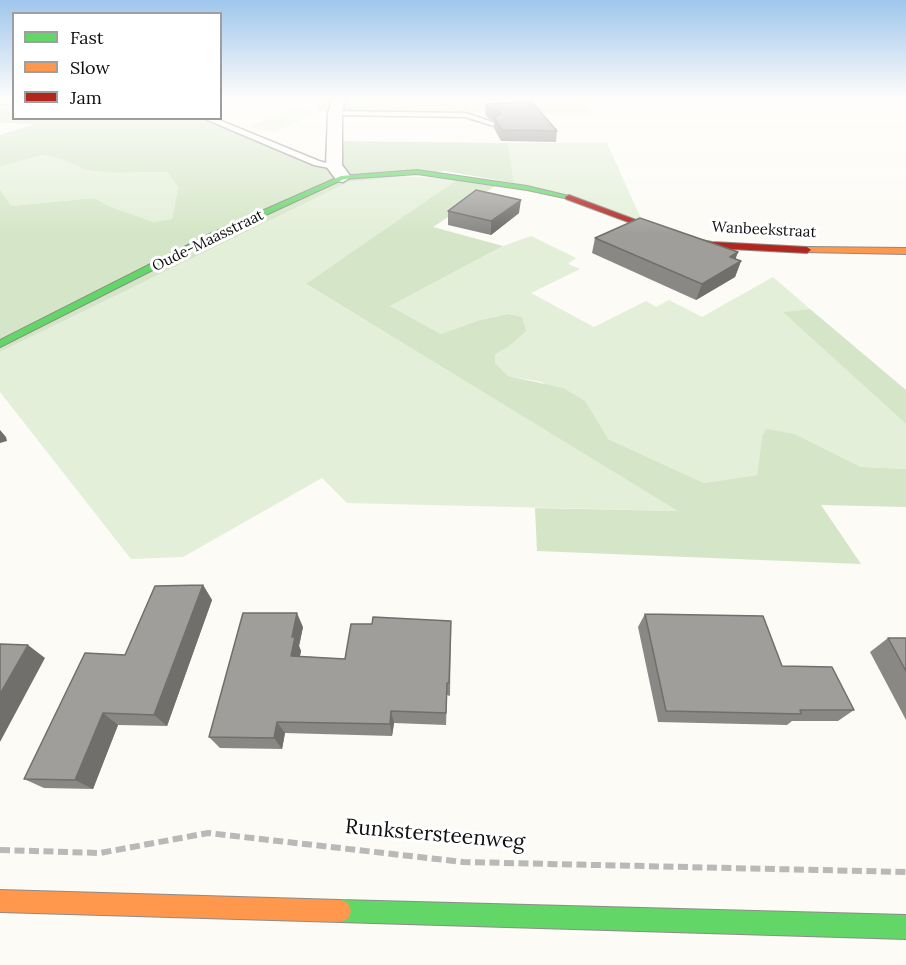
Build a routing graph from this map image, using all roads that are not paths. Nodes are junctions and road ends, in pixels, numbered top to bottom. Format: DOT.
graph roads {
  1 [pos="268,143"];
  2 [pos="338,143"];
  3 [pos="338,172"];
  4 [pos="906,251"];
  5 [pos="0,344"];
  6 [pos="0,901"];
  7 [pos="906,927"];
  1 -- 3 [label="lane"];
  2 -- 3 [label="street"];
  3 -- 4 [label="street, Wanbeekstraat"];
  3 -- 5 [label="street, Oude-Maasstraat"];
  6 -- 7 [label="street"];
}
